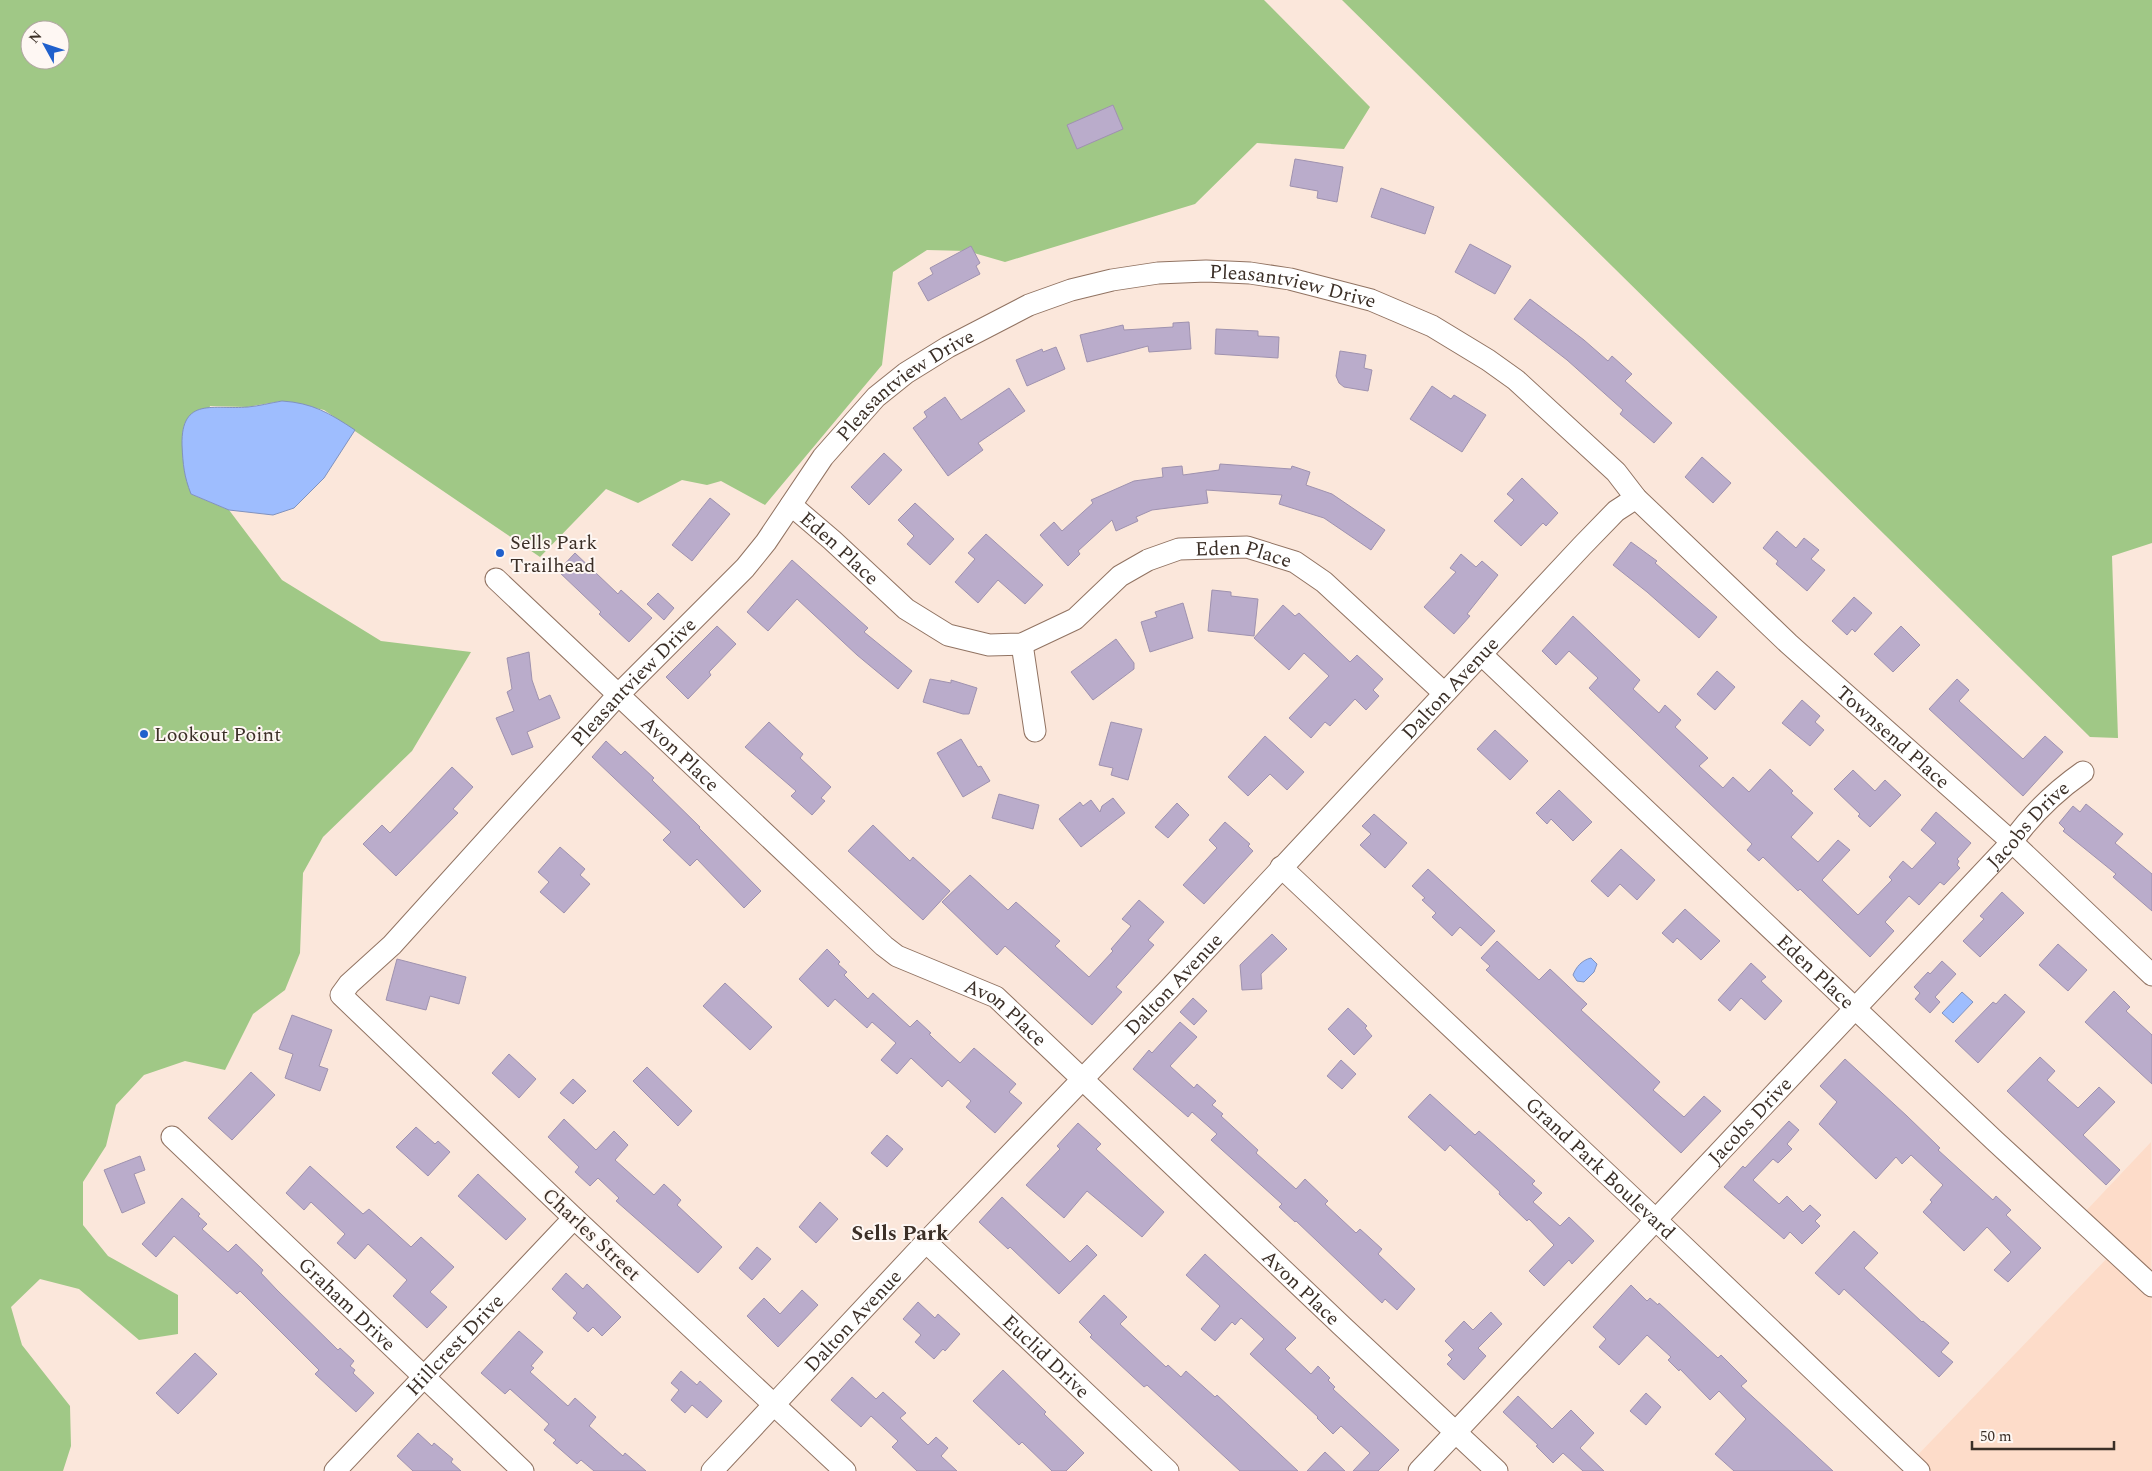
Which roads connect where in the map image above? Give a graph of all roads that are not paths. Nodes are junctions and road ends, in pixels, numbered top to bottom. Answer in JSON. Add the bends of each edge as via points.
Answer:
{"nodes":[{"id":1,"x":1636,"y":498,"type":"junction"},
{"id":2,"x":791,"y":505,"type":"junction"},
{"id":3,"x":496,"y":580,"type":"dead end"},
{"id":4,"x":1022,"y":644,"type":"junction"},
{"id":5,"x":1482,"y":655,"type":"junction"},
{"id":6,"x":1444,"y":693,"type":"junction"},
{"id":7,"x":618,"y":695,"type":"junction"},
{"id":8,"x":1035,"y":731,"type":"dead end"},
{"id":9,"x":2083,"y":772,"type":"dead end"},
{"id":10,"x":2012,"y":842,"type":"junction"},
{"id":11,"x":1281,"y":867,"type":"junction"},
{"id":12,"x":2152,"y":975,"type":"edge"},
{"id":13,"x":341,"y":995,"type":"joint"},
{"id":14,"x":1855,"y":1008,"type":"junction"},
{"id":15,"x":1083,"y":1080,"type":"junction"},
{"id":16,"x":172,"y":1138,"type":"dead end"},
{"id":17,"x":574,"y":1218,"type":"junction"},
{"id":18,"x":1656,"y":1220,"type":"junction"},
{"id":19,"x":926,"y":1242,"type":"junction"},
{"id":20,"x":2152,"y":1286,"type":"edge"},
{"id":21,"x":424,"y":1377,"type":"junction"},
{"id":22,"x":775,"y":1404,"type":"junction"},
{"id":23,"x":1456,"y":1431,"type":"junction"},
{"id":24,"x":335,"y":1471,"type":"edge"},
{"id":25,"x":523,"y":1471,"type":"edge"},
{"id":26,"x":712,"y":1471,"type":"edge"},
{"id":27,"x":845,"y":1471,"type":"edge"},
{"id":28,"x":1168,"y":1471,"type":"edge"},
{"id":29,"x":1418,"y":1471,"type":"edge"},
{"id":30,"x":1497,"y":1471,"type":"edge"},
{"id":31,"x":1919,"y":1471,"type":"edge"}],
"edges":[{"from":1,"to":2,"type":"street","name":"Pleasantview Drive","via":[[1616,472],[1516,380],[1432,326],[1371,300],[1290,279],[1206,271],[1158,273],[1071,290],[1029,305],[948,347],[906,373],[876,397],[838,439]]},
{"from":1,"to":5,"type":"street","name":"Dalton Avenue","via":[[1616,510]]},
{"from":1,"to":10,"type":"street","name":"Townsend Place","via":[[1789,644]]},
{"from":2,"to":4,"type":"street","name":"Eden Place","via":[[906,609],[948,635],[990,645]]},
{"from":2,"to":7,"type":"street","name":"Pleasantview Drive","via":[[745,568]]},
{"from":3,"to":7,"type":"street","name":"Avon Place"},
{"from":4,"to":6,"type":"street","name":"Eden Place","via":[[1075,619],[1120,576],[1148,560],[1179,549],[1247,547],[1295,562],[1324,582]]},
{"from":4,"to":8,"type":"street"},
{"from":5,"to":6,"type":"street","name":"Dalton Avenue"},
{"from":5,"to":14,"type":"street","name":"Eden Place"},
{"from":6,"to":11,"type":"street","name":"Dalton Avenue"},
{"from":7,"to":13,"type":"street","name":"Pleasantview Drive","via":[[392,945]]},
{"from":7,"to":15,"type":"street","name":"Avon Place","via":[[882,944],[897,956],[996,997]]},
{"from":9,"to":10,"type":"street","name":"Jacobs Drive","via":[[2050,799]]},
{"from":10,"to":12,"type":"street","name":"Townsend Place"},
{"from":10,"to":14,"type":"street","name":"Jacobs Drive"},
{"from":11,"to":15,"type":"street","name":"Dalton Avenue"},
{"from":11,"to":18,"type":"street","name":"Grand Park Boulevard"},
{"from":13,"to":17,"type":"street","name":"Charles Street"},
{"from":14,"to":18,"type":"street","name":"Jacobs Drive"},
{"from":14,"to":20,"type":"street","name":"Eden Place"},
{"from":15,"to":19,"type":"street","name":"Dalton Avenue"},
{"from":15,"to":23,"type":"street","name":"Avon Place"},
{"from":16,"to":21,"type":"street","name":"Graham Drive"},
{"from":17,"to":21,"type":"street","name":"Hillcrest Drive"},
{"from":17,"to":22,"type":"street","name":"Charles Street"},
{"from":18,"to":23,"type":"street","name":"Jacobs Drive"},
{"from":18,"to":31,"type":"street","name":"Grand Park Boulevard"},
{"from":19,"to":22,"type":"street","name":"Dalton Avenue"},
{"from":19,"to":28,"type":"street","name":"Euclid Drive"},
{"from":21,"to":24,"type":"street","name":"Hillcrest Drive"},
{"from":21,"to":25,"type":"street","name":"Graham Drive"},
{"from":22,"to":26,"type":"street","name":"Dalton Avenue"},
{"from":22,"to":27,"type":"street","name":"Charles Street"},
{"from":23,"to":29,"type":"street","name":"Jacobs Drive"},
{"from":23,"to":30,"type":"street","name":"Avon Place"}]}
